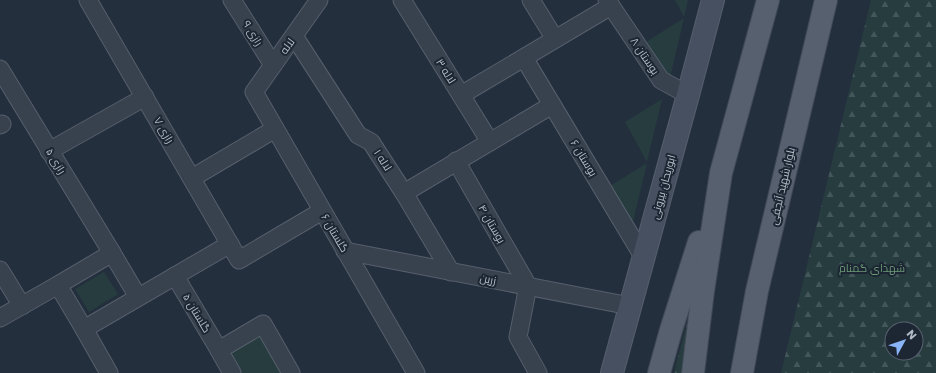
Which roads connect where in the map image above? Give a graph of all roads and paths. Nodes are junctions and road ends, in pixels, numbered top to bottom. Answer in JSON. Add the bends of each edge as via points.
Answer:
{"nodes":[{"id":1,"x":232,"y":0,"type":"edge"},
{"id":2,"x":402,"y":0,"type":"edge"},
{"id":3,"x":531,"y":0,"type":"edge"},
{"id":4,"x":713,"y":0,"type":"edge"},
{"id":5,"x":768,"y":0,"type":"edge"},
{"id":6,"x":826,"y":0,"type":"edge"},
{"id":7,"x":93,"y":2,"type":"edge"},
{"id":8,"x":315,"y":2,"type":"edge"},
{"id":9,"x":609,"y":3,"type":"edge"},
{"id":10,"x":294,"y":36,"type":"junction"},
{"id":11,"x":555,"y":39,"type":"junction"},
{"id":12,"x":524,"y":58,"type":"junction"},
{"id":13,"x":273,"y":65,"type":"junction"},
{"id":14,"x":0,"y":69,"type":"edge"},
{"id":15,"x":254,"y":92,"type":"joint"},
{"id":16,"x":461,"y":95,"type":"junction"},
{"id":17,"x":688,"y":95,"type":"junction"},
{"id":18,"x":145,"y":97,"type":"junction"},
{"id":19,"x":552,"y":105,"type":"junction"},
{"id":20,"x":275,"y":129,"type":"junction"},
{"id":21,"x":490,"y":142,"type":"junction"},
{"id":22,"x":49,"y":151,"type":"junction"},
{"id":23,"x":456,"y":161,"type":"junction"},
{"id":24,"x":721,"y":173,"type":"junction"},
{"id":25,"x":192,"y":178,"type":"junction"},
{"id":26,"x":404,"y":193,"type":"junction"},
{"id":27,"x":322,"y":211,"type":"junction"},
{"id":28,"x":230,"y":244,"type":"junction"},
{"id":29,"x":346,"y":252,"type":"junction"},
{"id":30,"x":112,"y":253,"type":"junction"},
{"id":31,"x":644,"y":258,"type":"junction"},
{"id":32,"x":0,"y":270,"type":"edge"},
{"id":33,"x":450,"y":272,"type":"junction"},
{"id":34,"x":175,"y":276,"type":"junction"},
{"id":35,"x":58,"y":285,"type":"junction"},
{"id":36,"x":528,"y":286,"type":"junction"},
{"id":37,"x":138,"y":297,"type":"junction"},
{"id":38,"x":22,"y":306,"type":"junction"},
{"id":39,"x":630,"y":306,"type":"junction"},
{"id":40,"x":0,"y":318,"type":"edge"},
{"id":41,"x":84,"y":329,"type":"junction"},
{"id":42,"x":671,"y":330,"type":"junction"},
{"id":43,"x":219,"y":350,"type":"junction"},
{"id":44,"x":109,"y":373,"type":"edge"},
{"id":45,"x":232,"y":373,"type":"edge"},
{"id":46,"x":291,"y":373,"type":"edge"},
{"id":47,"x":416,"y":373,"type":"edge"},
{"id":48,"x":538,"y":373,"type":"edge"},
{"id":49,"x":612,"y":373,"type":"edge"},
{"id":50,"x":644,"y":373,"type":"edge"},
{"id":51,"x":659,"y":373,"type":"edge"},
{"id":52,"x":693,"y":373,"type":"edge"},
{"id":53,"x":742,"y":373,"type":"edge"}],
"edges":[{"from":1,"to":13,"type":"street","name":"رازی ۹"},
{"from":2,"to":16,"type":"street","name":"لاله ۳"},
{"from":3,"to":11,"type":"street"},
{"from":4,"to":17,"type":"street","name":"ابوریحان بیرونی"},
{"from":5,"to":24,"type":"main road"},
{"from":6,"to":53,"type":"main road","name":"بلوار شهید آنجفی","via":[[757,290]]},
{"from":7,"to":18,"type":"street","name":"رازی ۷"},
{"from":8,"to":10,"type":"street","name":"لاله"},
{"from":9,"to":11,"type":"street"},
{"from":9,"to":17,"type":"street","name":"بوستان ۸","via":[[661,80]]},
{"from":10,"to":13,"type":"street","name":"لاله"},
{"from":10,"to":26,"type":"street","name":"لاله ۱","via":[[358,135],[371,142]]},
{"from":11,"to":12,"type":"street"},
{"from":12,"to":16,"type":"street"},
{"from":12,"to":19,"type":"street","name":"بوستان ۶"},
{"from":13,"to":15,"type":"street","name":"لاله"},
{"from":14,"to":22,"type":"street","name":"رازی ۵"},
{"from":15,"to":20,"type":"street","name":"گلستان ۶"},
{"from":16,"to":21,"type":"street","name":"لاله ۳"},
{"from":17,"to":31,"type":"street","name":"ابوریحان بیرونی"},
{"from":18,"to":22,"type":"street"},
{"from":18,"to":25,"type":"street","name":"رازی ۷"},
{"from":19,"to":21,"type":"street"},
{"from":19,"to":31,"type":"street","name":"بوستان ۶"},
{"from":20,"to":25,"type":"street"},
{"from":20,"to":27,"type":"street","name":"گلستان ۶"},
{"from":21,"to":23,"type":"street"},
{"from":22,"to":30,"type":"street","name":"رازی ۵"},
{"from":23,"to":26,"type":"street"},
{"from":23,"to":36,"type":"street","name":"بوستان ۴"},
{"from":24,"to":42,"type":"main road"},
{"from":24,"to":52,"type":"main road","via":[[702,291]]},
{"from":25,"to":28,"type":"street","name":"رازی ۷"},
{"from":26,"to":33,"type":"street","name":"لاله ۱"},
{"from":27,"to":28,"type":"street","name":"رازی ۷","via":[[239,260]]},
{"from":27,"to":29,"type":"street","name":"گلستان ۶"},
{"from":28,"to":34,"type":"street"},
{"from":29,"to":33,"type":"street","name":"زرین"},
{"from":29,"to":47,"type":"street","name":"گلستان ۶"},
{"from":30,"to":35,"type":"street"},
{"from":30,"to":37,"type":"street","name":"رازی ۵"},
{"from":31,"to":39,"type":"street","name":"ابوریحان بیرونی"},
{"from":32,"to":38,"type":"street"},
{"from":33,"to":36,"type":"street","name":"زرین"},
{"from":34,"to":37,"type":"street"},
{"from":34,"to":43,"type":"street","name":"گلستان ۵"},
{"from":35,"to":38,"type":"street"},
{"from":35,"to":41,"type":"street"},
{"from":36,"to":39,"type":"street","name":"زرین"},
{"from":36,"to":48,"type":"street","via":[[518,337]]},
{"from":37,"to":41,"type":"street"},
{"from":38,"to":40,"type":"street"},
{"from":39,"to":49,"type":"street","name":"ابوریحان بیرونی"},
{"from":41,"to":44,"type":"street"},
{"from":42,"to":50,"type":"main road"},
{"from":42,"to":51,"type":"main road"},
{"from":43,"to":45,"type":"street","name":"گلستان ۵"},
{"from":43,"to":46,"type":"street","via":[[263,324]]}]}
